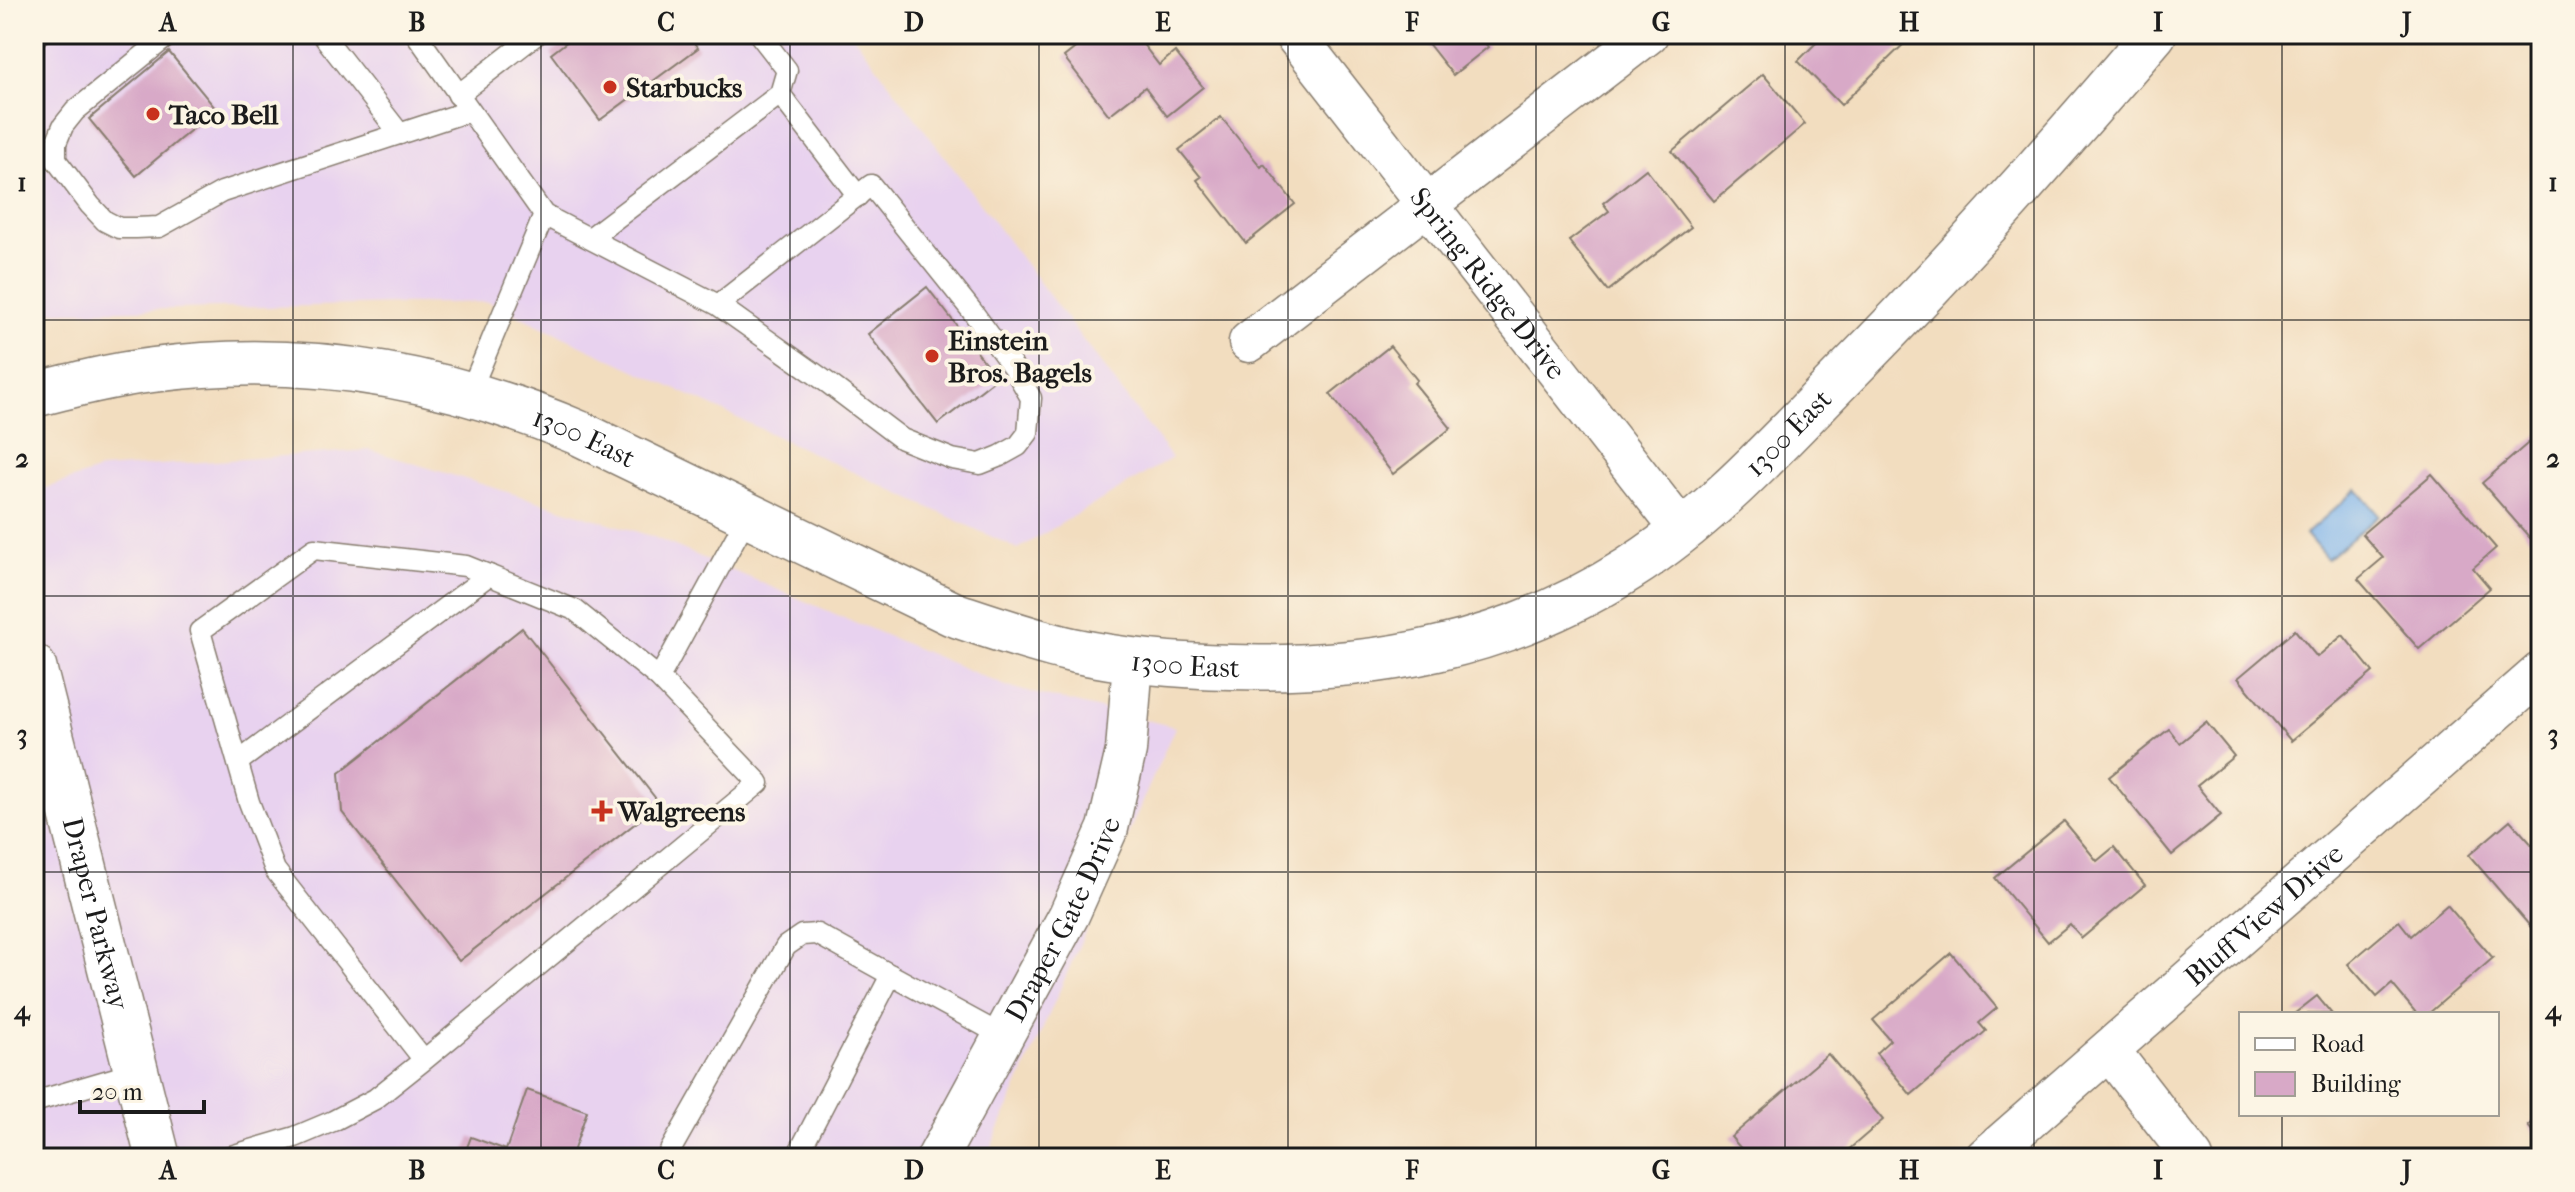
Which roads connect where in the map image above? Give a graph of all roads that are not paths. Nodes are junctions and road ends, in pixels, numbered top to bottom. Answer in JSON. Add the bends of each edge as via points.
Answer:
{"nodes":[{"id":1,"x":39,"y":34,"type":"edge"},
{"id":2,"x":170,"y":34,"type":"edge"},
{"id":3,"x":322,"y":34,"type":"edge"},
{"id":4,"x":416,"y":34,"type":"edge"},
{"id":5,"x":537,"y":34,"type":"edge"},
{"id":6,"x":759,"y":34,"type":"edge"},
{"id":7,"x":1294,"y":34,"type":"edge"},
{"id":8,"x":1648,"y":34,"type":"edge"},
{"id":9,"x":2154,"y":34,"type":"edge"},
{"id":10,"x":34,"y":38,"type":"edge"},
{"id":11,"x":780,"y":94,"type":"junction"},
{"id":12,"x":464,"y":103,"type":"junction"},
{"id":13,"x":400,"y":134,"type":"junction"},
{"id":14,"x":858,"y":196,"type":"junction"},
{"id":15,"x":1428,"y":206,"type":"junction"},
{"id":16,"x":544,"y":215,"type":"junction"},
{"id":17,"x":590,"y":238,"type":"junction"},
{"id":18,"x":718,"y":305,"type":"junction"},
{"id":19,"x":1249,"y":342,"type":"dead end"},
{"id":20,"x":470,"y":392,"type":"junction"},
{"id":21,"x":34,"y":395,"type":"edge"},
{"id":22,"x":748,"y":515,"type":"junction"},
{"id":23,"x":1682,"y":531,"type":"junction"},
{"id":24,"x":489,"y":575,"type":"junction"},
{"id":25,"x":1133,"y":661,"type":"junction"},
{"id":26,"x":34,"y":667,"type":"edge"},
{"id":27,"x":2541,"y":672,"type":"edge"},
{"id":28,"x":659,"y":678,"type":"junction"},
{"id":29,"x":41,"y":722,"type":"edge"},
{"id":30,"x":238,"y":762,"type":"junction"},
{"id":31,"x":891,"y":975,"type":"junction"},
{"id":32,"x":1003,"y":1036,"type":"junction"},
{"id":33,"x":2109,"y":1050,"type":"junction"},
{"id":34,"x":424,"y":1060,"type":"junction"},
{"id":35,"x":136,"y":1072,"type":"junction"},
{"id":36,"x":34,"y":1102,"type":"edge"},
{"id":37,"x":158,"y":1158,"type":"edge"},
{"id":38,"x":224,"y":1158,"type":"edge"},
{"id":39,"x":666,"y":1158,"type":"edge"},
{"id":40,"x":796,"y":1158,"type":"edge"},
{"id":41,"x":937,"y":1158,"type":"edge"},
{"id":42,"x":1985,"y":1158,"type":"edge"},
{"id":43,"x":2193,"y":1158,"type":"edge"}],
"edges":[{"from":1,"to":10,"type":"lane"},
{"from":2,"to":13,"type":"lane","via":[[75,111],[56,143],[56,160],[90,205],[119,228],[159,227],[222,192]]},
{"from":3,"to":13,"type":"lane"},
{"from":4,"to":12,"type":"lane"},
{"from":5,"to":12,"type":"lane"},
{"from":6,"to":11,"type":"lane","via":[[787,70]]},
{"from":7,"to":15,"type":"street","name":"Spring Ridge Drive"},
{"from":8,"to":15,"type":"street"},
{"from":9,"to":23,"type":"main road","name":"1300 East","via":[[1924,295],[1720,500]]},
{"from":11,"to":14,"type":"lane"},
{"from":11,"to":17,"type":"lane"},
{"from":12,"to":13,"type":"lane"},
{"from":12,"to":16,"type":"lane"},
{"from":14,"to":18,"type":"lane"},
{"from":14,"to":18,"type":"lane","via":[[871,185],[1015,370],[1031,398],[1028,433],[1018,446],[980,464],[902,439]]},
{"from":15,"to":19,"type":"street"},
{"from":15,"to":23,"type":"street","name":"Spring Ridge Drive"},
{"from":16,"to":17,"type":"lane"},
{"from":16,"to":20,"type":"lane"},
{"from":17,"to":18,"type":"lane"},
{"from":20,"to":21,"type":"main road","name":"1300 East","via":[[368,371],[262,363],[153,370]]},
{"from":20,"to":22,"type":"main road","name":"1300 East","via":[[579,433]]},
{"from":22,"to":25,"type":"main road","name":"1300 East","via":[[953,614],[1072,650]]},
{"from":22,"to":28,"type":"lane"},
{"from":23,"to":25,"type":"main road","name":"1300 East","via":[[1584,595],[1523,622],[1435,650],[1312,668]]},
{"from":24,"to":28,"type":"lane","via":[[575,610]]},
{"from":24,"to":30,"type":"lane"},
{"from":24,"to":30,"type":"lane","via":[[466,566],[314,549],[200,631]]},
{"from":25,"to":32,"type":"street","name":"Draper Gate Drive","via":[[1126,751],[1108,828],[1069,915]]},
{"from":26,"to":29,"type":"main road","name":"Draper Parkway"},
{"from":27,"to":33,"type":"street","name":"Bluff View Drive"},
{"from":28,"to":34,"type":"lane","via":[[759,783]]},
{"from":29,"to":35,"type":"main road","name":"Draper Parkway"},
{"from":30,"to":34,"type":"lane","via":[[275,870]]},
{"from":31,"to":32,"type":"lane"},
{"from":31,"to":39,"type":"lane","via":[[817,934],[802,935],[786,946]]},
{"from":31,"to":40,"type":"lane"},
{"from":32,"to":41,"type":"street","name":"Draper Gate Drive"},
{"from":33,"to":42,"type":"street","name":"Bluff View Drive"},
{"from":33,"to":43,"type":"street"},
{"from":34,"to":38,"type":"lane","via":[[375,1099],[333,1121]]},
{"from":35,"to":36,"type":"lane"},
{"from":35,"to":37,"type":"main road","name":"Draper Parkway"}]}
